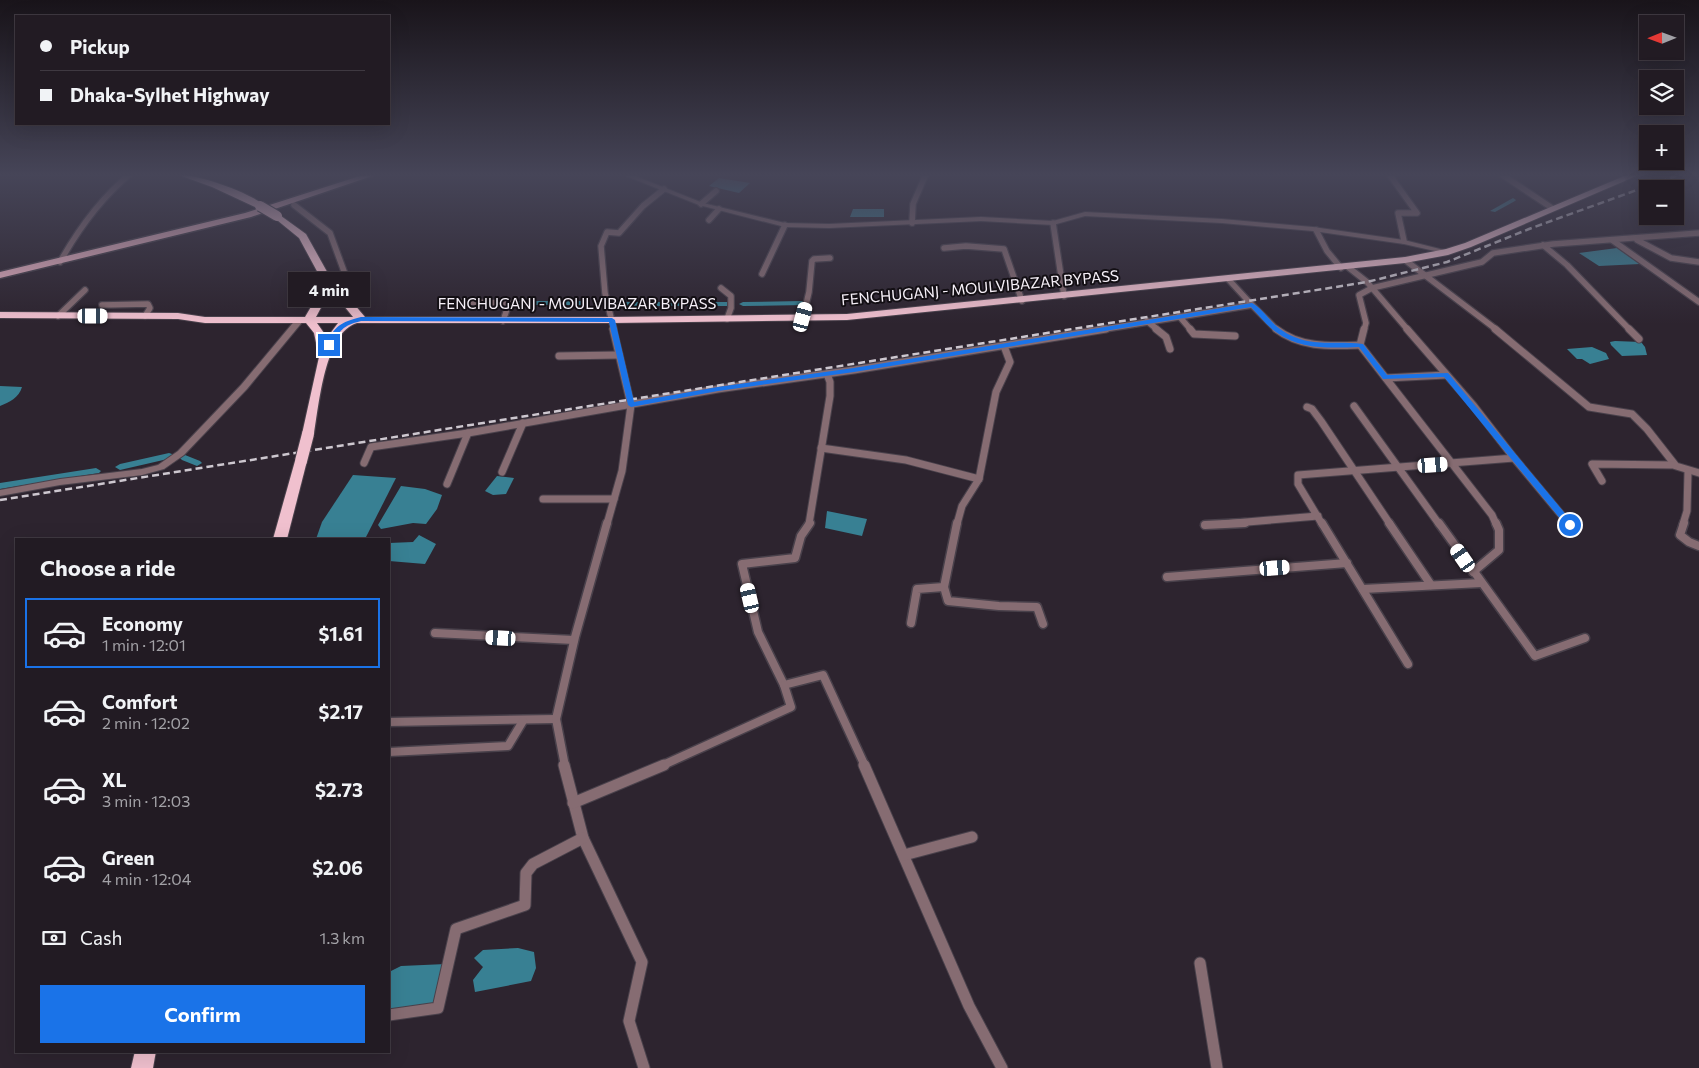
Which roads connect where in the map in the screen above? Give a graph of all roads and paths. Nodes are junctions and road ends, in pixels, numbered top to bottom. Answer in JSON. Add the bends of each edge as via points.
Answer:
{"nodes":[{"id":1,"x":83,"y":224,"type":"edge"},
{"id":2,"x":213,"y":224,"type":"edge"},
{"id":3,"x":227,"y":224,"type":"edge"},
{"id":4,"x":287,"y":224,"type":"edge"},
{"id":5,"x":318,"y":224,"type":"edge"},
{"id":6,"x":627,"y":224,"type":"edge"},
{"id":7,"x":780,"y":224,"type":"edge"},
{"id":8,"x":888,"y":224,"type":"edge"},
{"id":9,"x":1053,"y":224,"type":"edge"},
{"id":10,"x":1244,"y":224,"type":"edge"},
{"id":11,"x":1400,"y":224,"type":"edge"},
{"id":12,"x":1515,"y":224,"type":"edge"},
{"id":13,"x":785,"y":225,"type":"junction"},
{"id":14,"x":1316,"y":230,"type":"junction"},
{"id":15,"x":1699,"y":233,"type":"edge"},
{"id":16,"x":1635,"y":239,"type":"junction"},
{"id":17,"x":1612,"y":240,"type":"junction"},
{"id":18,"x":1404,"y":241,"type":"junction"},
{"id":19,"x":1544,"y":245,"type":"junction"},
{"id":20,"x":944,"y":248,"type":"dead end"},
{"id":21,"x":1448,"y":252,"type":"junction"},
{"id":22,"x":830,"y":258,"type":"dead end"},
{"id":23,"x":1405,"y":260,"type":"junction"},
{"id":24,"x":60,"y":262,"type":"junction"},
{"id":25,"x":1699,"y":262,"type":"edge"},
{"id":26,"x":1344,"y":267,"type":"junction"},
{"id":27,"x":762,"y":274,"type":"dead end"},
{"id":28,"x":0,"y":276,"type":"edge"},
{"id":29,"x":1424,"y":276,"type":"junction"},
{"id":30,"x":1229,"y":280,"type":"junction"},
{"id":31,"x":721,"y":288,"type":"dead end"},
{"id":32,"x":1372,"y":288,"type":"junction"},
{"id":33,"x":85,"y":290,"type":"dead end"},
{"id":34,"x":330,"y":290,"type":"junction"},
{"id":35,"x":1064,"y":296,"type":"junction"},
{"id":36,"x":1022,"y":301,"type":"junction"},
{"id":37,"x":461,"y":302,"type":"dead end"},
{"id":38,"x":1699,"y":302,"type":"edge"},
{"id":39,"x":102,"y":305,"type":"dead end"},
{"id":40,"x":1252,"y":305,"type":"junction"},
{"id":41,"x":0,"y":315,"type":"edge"},
{"id":42,"x":58,"y":316,"type":"junction"},
{"id":43,"x":145,"y":316,"type":"junction"},
{"id":44,"x":1179,"y":316,"type":"junction"},
{"id":45,"x":803,"y":317,"type":"junction"},
{"id":46,"x":361,"y":319,"type":"junction"},
{"id":47,"x":727,"y":319,"type":"junction"},
{"id":48,"x":205,"y":320,"type":"junction"},
{"id":49,"x":304,"y":320,"type":"junction"},
{"id":50,"x":612,"y":320,"type":"junction"},
{"id":51,"x":0,"y":321,"type":"edge"},
{"id":52,"x":503,"y":321,"type":"junction"},
{"id":53,"x":1148,"y":321,"type":"junction"},
{"id":54,"x":1235,"y":336,"type":"dead end"},
{"id":55,"x":1639,"y":339,"type":"dead end"},
{"id":56,"x":1360,"y":345,"type":"junction"},
{"id":57,"x":1004,"y":346,"type":"junction"},
{"id":58,"x":1170,"y":349,"type":"dead end"},
{"id":59,"x":618,"y":355,"type":"junction"},
{"id":60,"x":559,"y":356,"type":"dead end"},
{"id":61,"x":324,"y":357,"type":"junction"},
{"id":62,"x":827,"y":374,"type":"junction"},
{"id":63,"x":1446,"y":375,"type":"junction"},
{"id":64,"x":1386,"y":378,"type":"junction"},
{"id":65,"x":631,"y":405,"type":"junction"},
{"id":66,"x":1354,"y":406,"type":"dead end"},
{"id":67,"x":1307,"y":407,"type":"dead end"},
{"id":68,"x":523,"y":423,"type":"junction"},
{"id":69,"x":468,"y":433,"type":"junction"},
{"id":70,"x":820,"y":448,"type":"junction"},
{"id":71,"x":1514,"y":458,"type":"junction"},
{"id":72,"x":364,"y":463,"type":"dead end"},
{"id":73,"x":1450,"y":463,"type":"junction"},
{"id":74,"x":1674,"y":465,"type":"junction"},
{"id":75,"x":1399,"y":467,"type":"junction"},
{"id":76,"x":1353,"y":470,"type":"junction"},
{"id":77,"x":502,"y":472,"type":"dead end"},
{"id":78,"x":1688,"y":472,"type":"junction"},
{"id":79,"x":1699,"y":473,"type":"edge"},
{"id":80,"x":979,"y":479,"type":"junction"},
{"id":81,"x":1602,"y":481,"type":"dead end"},
{"id":82,"x":447,"y":484,"type":"dead end"},
{"id":83,"x":0,"y":493,"type":"edge"},
{"id":84,"x":543,"y":499,"type":"dead end"},
{"id":85,"x":614,"y":499,"type":"junction"},
{"id":86,"x":1318,"y":516,"type":"junction"},
{"id":87,"x":1205,"y":525,"type":"dead end"},
{"id":88,"x":1570,"y":525,"type":"dead end"},
{"id":89,"x":280,"y":538,"type":"edge"},
{"id":90,"x":1699,"y":546,"type":"edge"},
{"id":91,"x":1347,"y":563,"type":"junction"},
{"id":92,"x":1473,"y":572,"type":"junction"},
{"id":93,"x":1167,"y":577,"type":"dead end"},
{"id":94,"x":1481,"y":583,"type":"junction"},
{"id":95,"x":1431,"y":585,"type":"junction"},
{"id":96,"x":944,"y":587,"type":"junction"},
{"id":97,"x":1363,"y":589,"type":"junction"},
{"id":98,"x":912,"y":623,"type":"dead end"},
{"id":99,"x":1042,"y":624,"type":"dead end"},
{"id":100,"x":435,"y":633,"type":"dead end"},
{"id":101,"x":1585,"y":638,"type":"dead end"},
{"id":102,"x":574,"y":640,"type":"junction"},
{"id":103,"x":1408,"y":664,"type":"dead end"},
{"id":104,"x":784,"y":685,"type":"junction"},
{"id":105,"x":556,"y":719,"type":"junction"},
{"id":106,"x":523,"y":721,"type":"junction"},
{"id":107,"x":390,"y":722,"type":"edge"},
{"id":108,"x":390,"y":752,"type":"edge"},
{"id":109,"x":573,"y":803,"type":"junction"},
{"id":110,"x":972,"y":837,"type":"dead end"},
{"id":111,"x":583,"y":838,"type":"junction"},
{"id":112,"x":904,"y":855,"type":"junction"},
{"id":113,"x":1200,"y":963,"type":"dead end"},
{"id":114,"x":390,"y":1015,"type":"edge"},
{"id":115,"x":146,"y":1053,"type":"edge"},
{"id":116,"x":142,"y":1068,"type":"edge"},
{"id":117,"x":644,"y":1068,"type":"edge"},
{"id":118,"x":1002,"y":1068,"type":"edge"},
{"id":119,"x":1217,"y":1068,"type":"edge"}],
"edges":[{"from":1,"to":24,"type":"street"},
{"from":2,"to":24,"type":"main road"},
{"from":3,"to":24,"type":"main road"},
{"from":4,"to":34,"type":"highway","bridge":true,"via":[[303,236]]},
{"from":5,"to":34,"type":"street","via":[[330,233],[345,274]]},
{"from":6,"to":50,"type":"street","via":[[619,233],[607,232],[601,246],[604,293]]},
{"from":7,"to":13,"type":"street"},
{"from":8,"to":13,"type":"street"},
{"from":9,"to":35,"type":"street"},
{"from":10,"to":14,"type":"street"},
{"from":11,"to":18,"type":"street"},
{"from":12,"to":21,"type":"highway","name":"FENCHUGANJ - MOULVIBAZAR BYPASS"},
{"from":13,"to":27,"type":"street"},
{"from":14,"to":18,"type":"street"},
{"from":14,"to":26,"type":"street","via":[[1327,251]]},
{"from":15,"to":16,"type":"street"},
{"from":16,"to":17,"type":"street"},
{"from":16,"to":25,"type":"street","via":[[1671,258]]},
{"from":17,"to":19,"type":"street"},
{"from":17,"to":38,"type":"street"},
{"from":18,"to":21,"type":"street"},
{"from":19,"to":29,"type":"street","via":[[1493,253],[1482,262]]},
{"from":19,"to":55,"type":"street"},
{"from":20,"to":36,"type":"street","via":[[1004,249]]},
{"from":21,"to":23,"type":"highway","name":"FENCHUGANJ - MOULVIBAZAR BYPASS"},
{"from":22,"to":45,"type":"street","via":[[812,261]]},
{"from":23,"to":26,"type":"highway","name":"FENCHUGANJ - MOULVIBAZAR BYPASS"},
{"from":23,"to":29,"type":"street"},
{"from":24,"to":28,"type":"main road"},
{"from":26,"to":30,"type":"highway","name":"FENCHUGANJ - MOULVIBAZAR BYPASS"},
{"from":26,"to":32,"type":"street"},
{"from":29,"to":32,"type":"street"},
{"from":29,"to":74,"type":"street","via":[[1520,348],[1589,407],[1597,411],[1627,412],[1637,417]]},
{"from":30,"to":35,"type":"highway","name":"FENCHUGANJ - MOULVIBAZAR BYPASS"},
{"from":30,"to":40,"type":"street"},
{"from":31,"to":47,"type":"street","via":[[731,296]]},
{"from":32,"to":56,"type":"street","via":[[1359,295],[1366,323]]},
{"from":32,"to":63,"type":"street"},
{"from":33,"to":42,"type":"street"},
{"from":34,"to":46,"type":"highway","via":[[344,299]]},
{"from":34,"to":49,"type":"highway"},
{"from":35,"to":36,"type":"highway","name":"FENCHUGANJ - MOULVIBAZAR BYPASS"},
{"from":36,"to":45,"type":"highway","name":"FENCHUGANJ - MOULVIBAZAR BYPASS","via":[[890,314]]},
{"from":37,"to":52,"type":"street","via":[[509,303]]},
{"from":39,"to":43,"type":"street","via":[[148,304],[150,308]]},
{"from":40,"to":44,"type":"street"},
{"from":40,"to":56,"type":"street","via":[[1277,330],[1304,343]]},
{"from":41,"to":42,"type":"highway"},
{"from":42,"to":43,"type":"highway"},
{"from":43,"to":48,"type":"highway"},
{"from":44,"to":53,"type":"street"},
{"from":44,"to":54,"type":"street","via":[[1194,334]]},
{"from":45,"to":47,"type":"highway","name":"FENCHUGANJ - MOULVIBAZAR BYPASS"},
{"from":46,"to":49,"type":"highway","name":"FENCHUGANJ - MOULVIBAZAR BYPASS"},
{"from":46,"to":52,"type":"highway","name":"FENCHUGANJ - MOULVIBAZAR BYPASS"},
{"from":46,"to":61,"type":"highway","via":[[345,323],[335,332]]},
{"from":47,"to":50,"type":"highway","name":"FENCHUGANJ - MOULVIBAZAR BYPASS"},
{"from":48,"to":49,"type":"highway","name":"FENCHUGANJ - MOULVIBAZAR BYPASS"},
{"from":48,"to":51,"type":"highway","via":[[172,323]]},
{"from":49,"to":61,"type":"highway","via":[[319,333]]},
{"from":49,"to":83,"type":"street","via":[[181,453],[161,467]]},
{"from":50,"to":52,"type":"highway","name":"FENCHUGANJ - MOULVIBAZAR BYPASS"},
{"from":50,"to":59,"type":"street"},
{"from":53,"to":57,"type":"street"},
{"from":53,"to":58,"type":"street","via":[[1166,337]]},
{"from":56,"to":64,"type":"street"},
{"from":57,"to":62,"type":"street"},
{"from":57,"to":80,"type":"street","via":[[1010,362],[996,392]]},
{"from":59,"to":60,"type":"street"},
{"from":59,"to":65,"type":"street"},
{"from":61,"to":89,"type":"highway","bridge":true,"via":[[308,434]]},
{"from":62,"to":65,"type":"street"},
{"from":62,"to":70,"type":"street","via":[[830,396]]},
{"from":63,"to":64,"type":"street"},
{"from":63,"to":71,"type":"street"},
{"from":64,"to":73,"type":"street"},
{"from":65,"to":68,"type":"street"},
{"from":65,"to":85,"type":"street","via":[[622,471]]},
{"from":66,"to":75,"type":"street"},
{"from":67,"to":76,"type":"street","via":[[1321,421]]},
{"from":68,"to":69,"type":"street"},
{"from":68,"to":77,"type":"street"},
{"from":69,"to":72,"type":"street","via":[[371,446]]},
{"from":69,"to":82,"type":"street"},
{"from":70,"to":80,"type":"street","via":[[906,460]]},
{"from":70,"to":104,"type":"street","via":[[810,522],[801,536],[795,558],[742,564],[758,632]]},
{"from":71,"to":73,"type":"street"},
{"from":71,"to":88,"type":"street"},
{"from":73,"to":75,"type":"street"},
{"from":73,"to":92,"type":"street","via":[[1492,515],[1499,530],[1499,550]]},
{"from":74,"to":78,"type":"street"},
{"from":74,"to":81,"type":"street","via":[[1592,464]]},
{"from":75,"to":76,"type":"street"},
{"from":75,"to":92,"type":"street"},
{"from":76,"to":86,"type":"street","via":[[1298,475],[1298,484]]},
{"from":76,"to":95,"type":"street"},
{"from":78,"to":79,"type":"street"},
{"from":78,"to":90,"type":"street","via":[[1686,511],[1680,535]]},
{"from":80,"to":96,"type":"street","via":[[962,506]]},
{"from":84,"to":85,"type":"street"},
{"from":85,"to":102,"type":"street"},
{"from":86,"to":87,"type":"street"},
{"from":86,"to":91,"type":"street"},
{"from":91,"to":93,"type":"street"},
{"from":91,"to":97,"type":"street"},
{"from":92,"to":94,"type":"street"},
{"from":94,"to":95,"type":"street"},
{"from":94,"to":101,"type":"street","via":[[1535,656]]},
{"from":95,"to":97,"type":"street"},
{"from":96,"to":98,"type":"street","via":[[917,589]]},
{"from":96,"to":99,"type":"street","via":[[948,601],[1037,607]]},
{"from":97,"to":103,"type":"street"},
{"from":100,"to":102,"type":"street"},
{"from":102,"to":105,"type":"street"},
{"from":104,"to":109,"type":"street","via":[[791,707]]},
{"from":104,"to":112,"type":"street","via":[[823,675]]},
{"from":105,"to":106,"type":"street"},
{"from":105,"to":109,"type":"street"},
{"from":106,"to":107,"type":"street"},
{"from":106,"to":108,"type":"street","via":[[508,746]]},
{"from":109,"to":111,"type":"street"},
{"from":110,"to":112,"type":"street"},
{"from":111,"to":114,"type":"street","via":[[533,864],[526,873],[525,905],[456,929],[438,1008]]},
{"from":111,"to":117,"type":"street","via":[[642,962],[629,1021]]},
{"from":112,"to":118,"type":"street","via":[[969,1006]]},
{"from":113,"to":119,"type":"street"},
{"from":115,"to":116,"type":"highway"}]}
